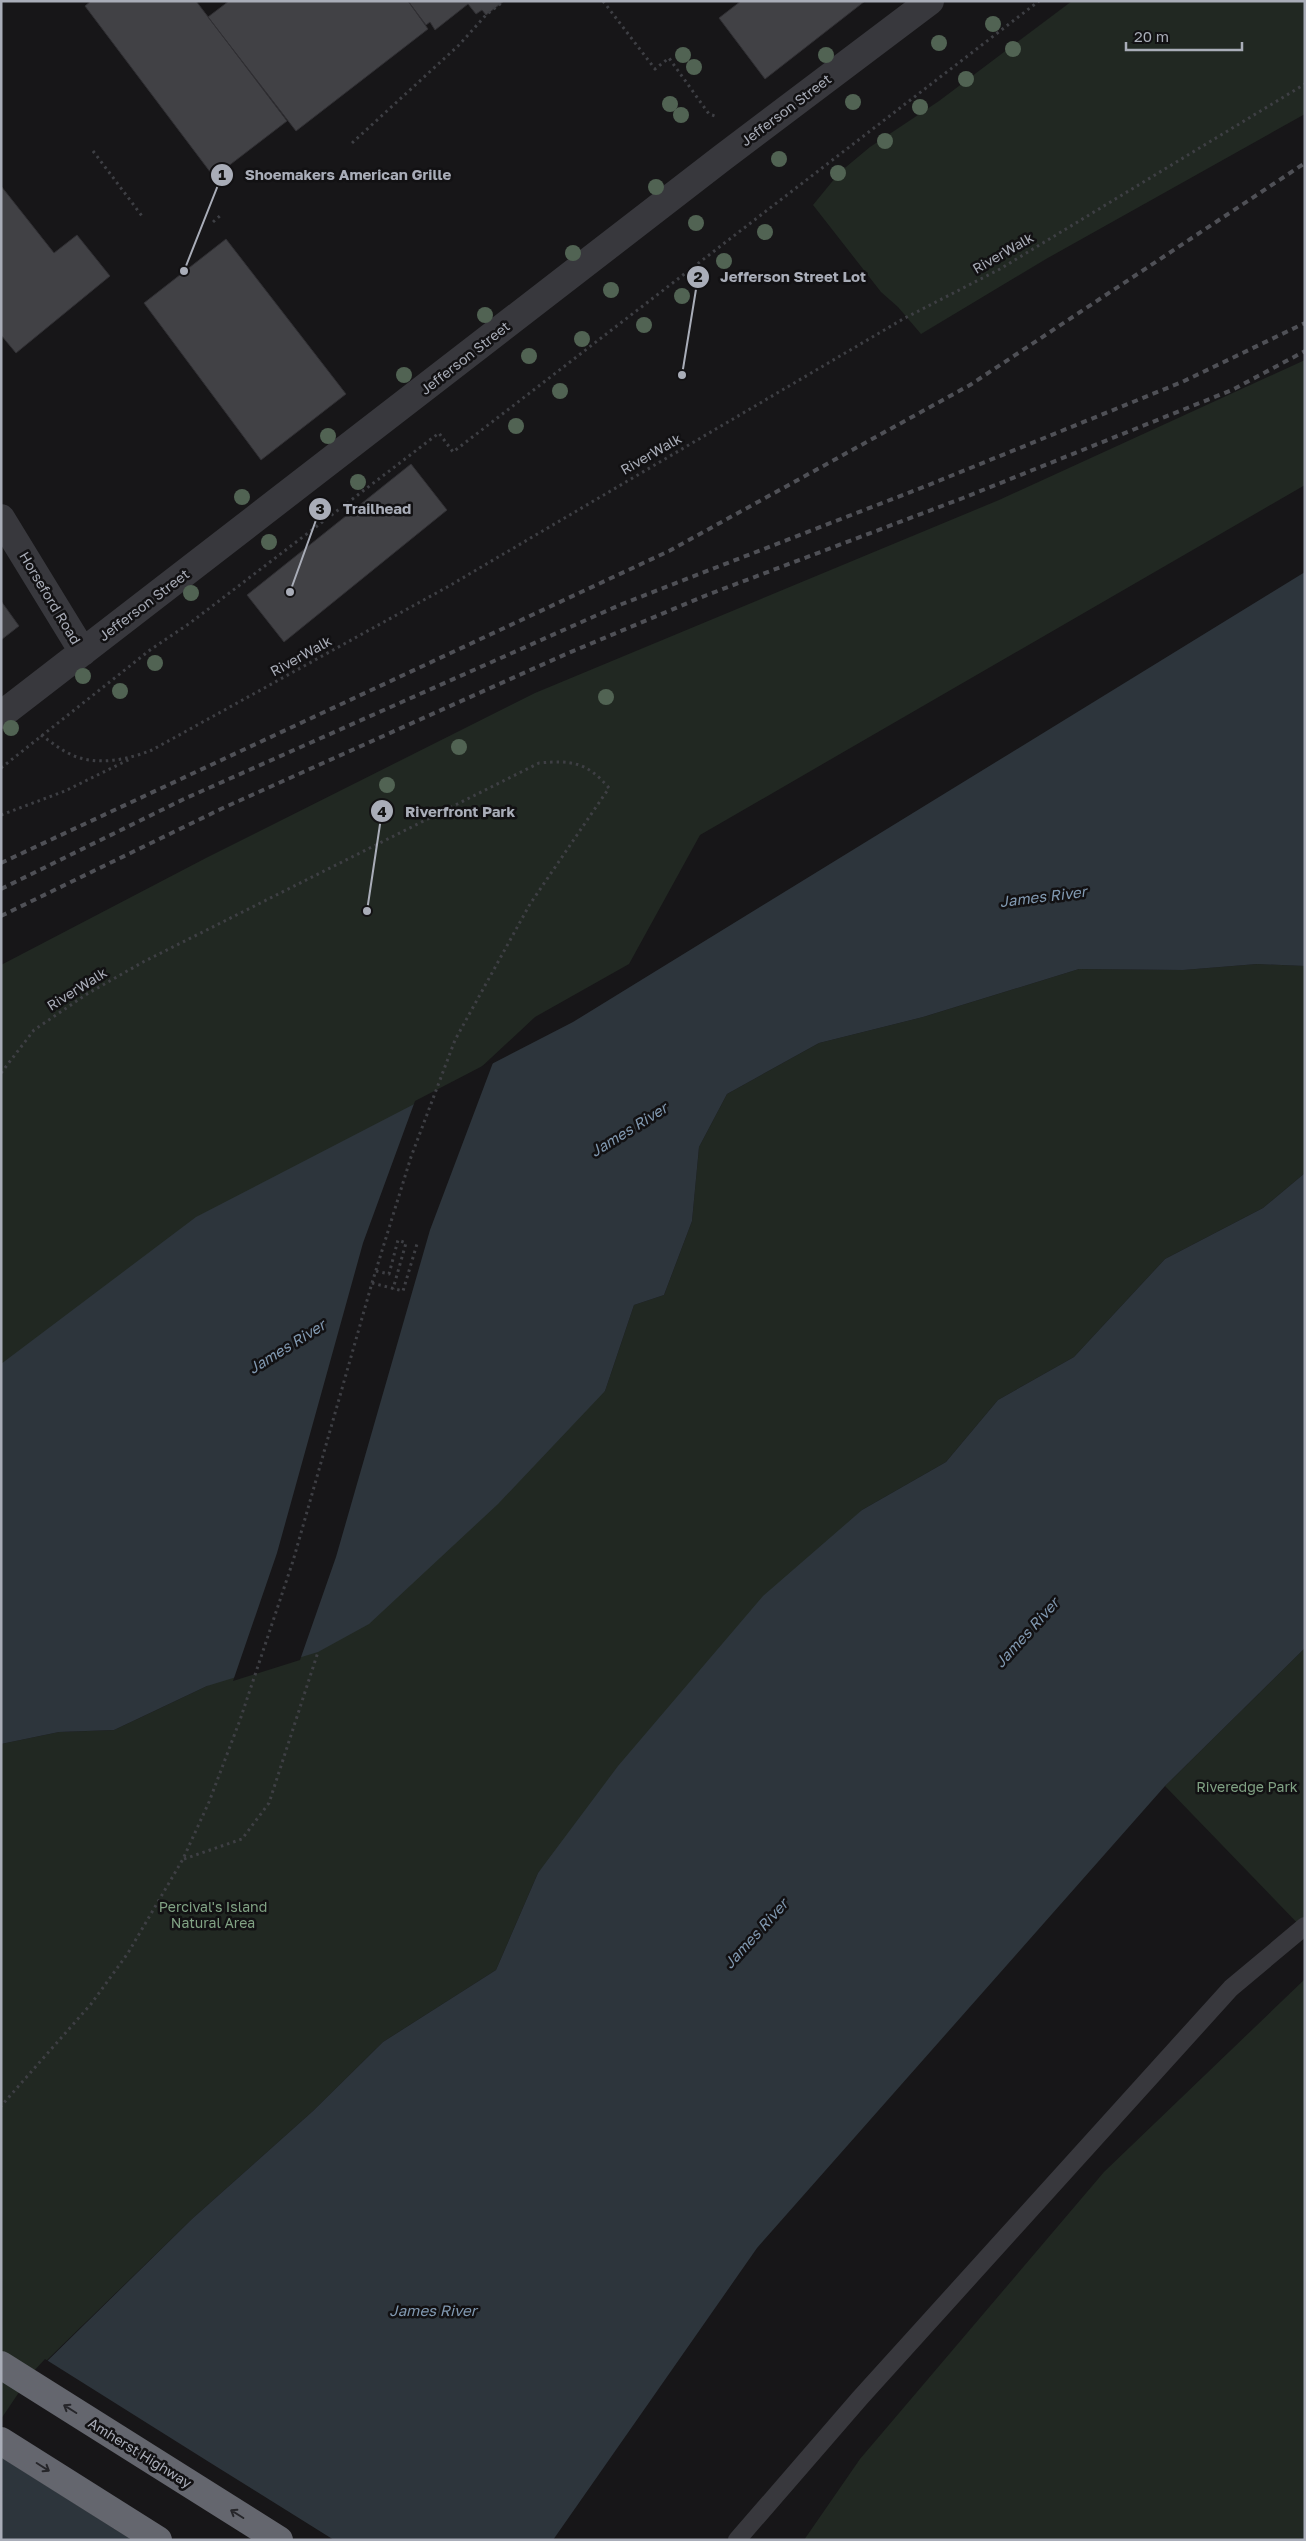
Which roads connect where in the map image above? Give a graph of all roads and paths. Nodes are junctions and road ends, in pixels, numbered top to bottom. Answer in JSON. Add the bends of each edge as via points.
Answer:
{"nodes":[{"id":1,"x":504,"y":1,"type":"edge"},
{"id":2,"x":603,"y":1,"type":"edge"},
{"id":3,"x":930,"y":1,"type":"edge"},
{"id":4,"x":1039,"y":1,"type":"edge"},
{"id":5,"x":1305,"y":84,"type":"edge"},
{"id":6,"x":721,"y":118,"type":"dead end"},
{"id":7,"x":352,"y":143,"type":"dead end"},
{"id":8,"x":93,"y":151,"type":"dead end"},
{"id":9,"x":222,"y":214,"type":"dead end"},
{"id":10,"x":142,"y":216,"type":"dead end"},
{"id":11,"x":212,"y":222,"type":"dead end"},
{"id":12,"x":1,"y":518,"type":"edge"},
{"id":13,"x":82,"y":652,"type":"junction"},
{"id":14,"x":1,"y":714,"type":"edge"},
{"id":15,"x":41,"y":735,"type":"junction"},
{"id":16,"x":135,"y":757,"type":"junction"},
{"id":17,"x":1,"y":768,"type":"edge"},
{"id":18,"x":1,"y":815,"type":"edge"},
{"id":19,"x":1,"y":1073,"type":"edge"},
{"id":20,"x":417,"y":1244,"type":"dead end"},
{"id":21,"x":376,"y":1271,"type":"junction"},
{"id":22,"x":372,"y":1283,"type":"junction"},
{"id":23,"x":393,"y":1289,"type":"junction"},
{"id":24,"x":318,"y":1652,"type":"dead end"},
{"id":25,"x":183,"y":1859,"type":"junction"},
{"id":26,"x":1305,"y":1926,"type":"edge"},
{"id":27,"x":1,"y":2106,"type":"edge"},
{"id":28,"x":1,"y":2365,"type":"edge"},
{"id":29,"x":1,"y":2442,"type":"edge"},
{"id":30,"x":158,"y":2540,"type":"edge"},
{"id":31,"x":279,"y":2540,"type":"edge"},
{"id":32,"x":737,"y":2540,"type":"edge"}],
"edges":[{"from":1,"to":7,"type":"path"},
{"from":2,"to":6,"type":"path","via":[[655,69],[668,58],[709,114]]},
{"from":3,"to":13,"type":"street","name":"Jefferson Street"},
{"from":4,"to":15,"type":"path","via":[[453,452],[440,433]]},
{"from":5,"to":16,"type":"path","name":"RiverWalk","via":[[1000,269],[903,319],[440,591]]},
{"from":8,"to":10,"type":"path"},
{"from":9,"to":11,"type":"path"},
{"from":12,"to":13,"type":"street","name":"Horseford Road"},
{"from":13,"to":14,"type":"street","name":"Jefferson Street"},
{"from":15,"to":16,"type":"path","name":"RiverWalk","via":[[69,754],[86,760]]},
{"from":15,"to":17,"type":"path"},
{"from":16,"to":18,"type":"path","via":[[65,791]]},
{"from":19,"to":21,"type":"path","name":"RiverWalk","via":[[34,1030],[143,962],[539,763],[574,762],[589,768],[608,788],[530,904],[455,1040],[411,1157]]},
{"from":20,"to":23,"type":"path","via":[[403,1291]]},
{"from":21,"to":22,"type":"path"},
{"from":21,"to":23,"type":"path","via":[[388,1274],[398,1240],[406,1243]]},
{"from":22,"to":23,"type":"path"},
{"from":22,"to":25,"type":"path","via":[[293,1560],[210,1802]]},
{"from":24,"to":25,"type":"path","via":[[269,1802],[242,1839]]},
{"from":25,"to":27,"type":"path","via":[[128,1953],[91,2004]]},
{"from":26,"to":32,"type":"lane","via":[[1231,1988],[860,2398]]},
{"from":31,"to":28,"type":"highway","name":"Amherst Highway","one_way":true},
{"from":29,"to":30,"type":"highway","one_way":true}]}
